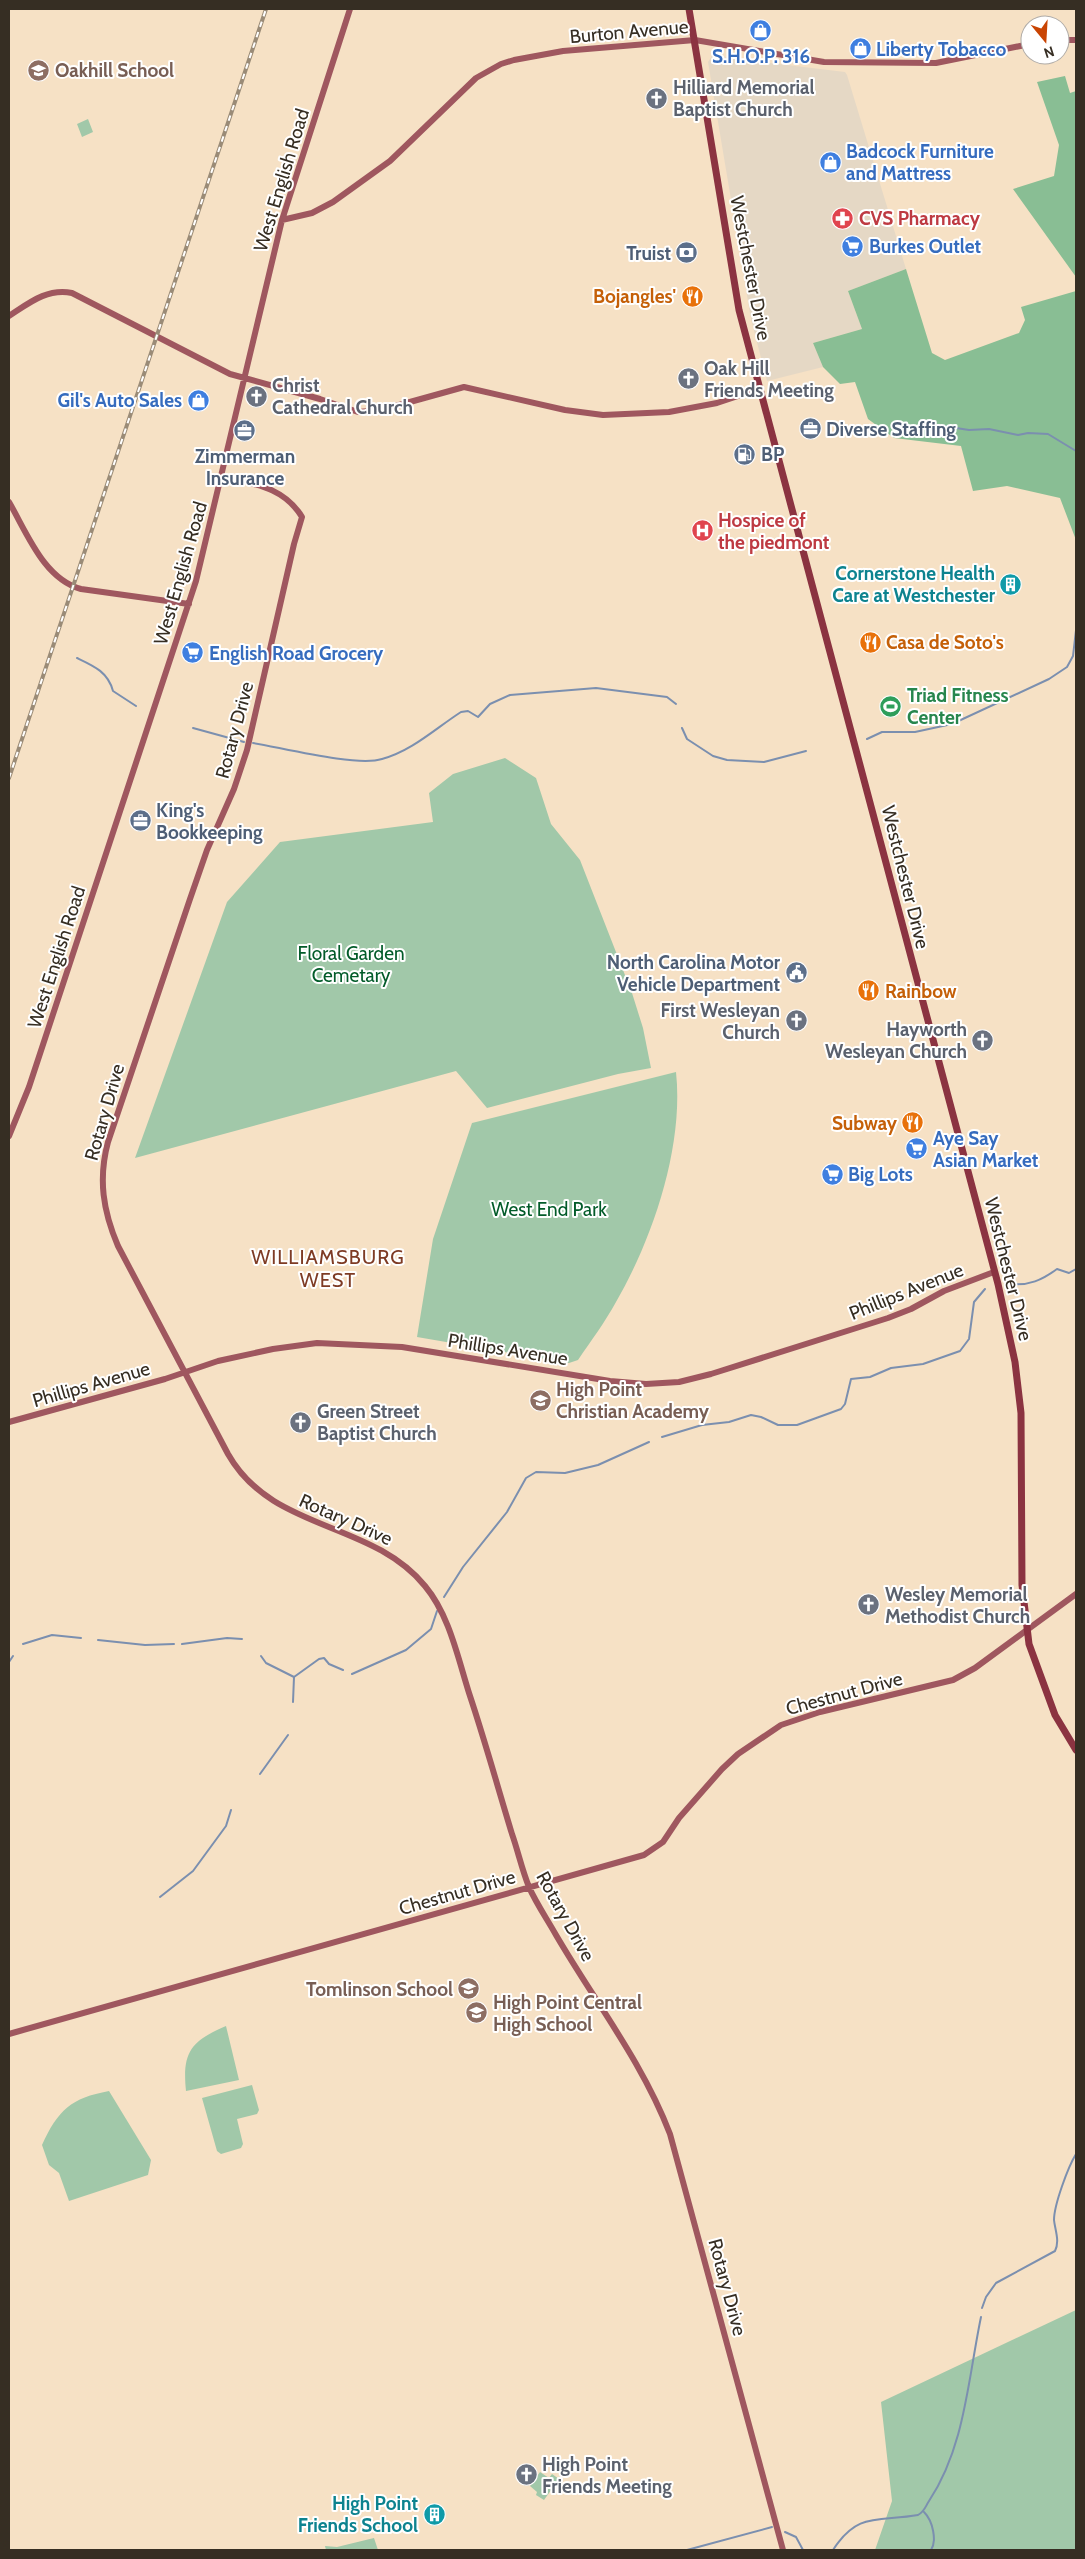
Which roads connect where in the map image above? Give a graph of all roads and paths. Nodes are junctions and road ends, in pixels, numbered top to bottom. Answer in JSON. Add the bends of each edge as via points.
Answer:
{"nodes":[{"id":1,"x":350,"y":9,"type":"edge"},
{"id":2,"x":689,"y":9,"type":"edge"},
{"id":3,"x":695,"y":40,"type":"junction"},
{"id":4,"x":1020,"y":46,"type":"edge"},
{"id":5,"x":282,"y":220,"type":"junction"},
{"id":6,"x":9,"y":316,"type":"edge"},
{"id":7,"x":244,"y":379,"type":"junction"},
{"id":8,"x":759,"y":389,"type":"junction"},
{"id":9,"x":222,"y":476,"type":"junction"},
{"id":10,"x":9,"y":502,"type":"edge"},
{"id":11,"x":189,"y":604,"type":"junction"},
{"id":12,"x":9,"y":1136,"type":"edge"},
{"id":13,"x":994,"y":1272,"type":"junction"},
{"id":14,"x":186,"y":1371,"type":"junction"},
{"id":15,"x":9,"y":1422,"type":"edge"},
{"id":16,"x":1076,"y":1594,"type":"edge"},
{"id":17,"x":1027,"y":1629,"type":"junction"},
{"id":18,"x":1076,"y":1750,"type":"edge"},
{"id":19,"x":529,"y":1887,"type":"junction"},
{"id":20,"x":9,"y":2034,"type":"edge"},
{"id":21,"x":783,"y":2550,"type":"edge"}],
"edges":[{"from":1,"to":5,"type":"street","name":"West English Road"},
{"from":2,"to":3,"type":"main road","name":"Westchester Drive"},
{"from":3,"to":4,"type":"street","name":"Burton Avenue","via":[[849,63],[936,63]]},
{"from":3,"to":5,"type":"street","name":"Burton Avenue","via":[[563,51],[500,64],[476,78],[390,161],[333,202],[312,213]]},
{"from":3,"to":8,"type":"main road","name":"Westchester Drive","via":[[739,310]]},
{"from":5,"to":7,"type":"street","name":"West English Road"},
{"from":6,"to":7,"type":"street","via":[[47,293],[62,291],[80,296],[190,355]]},
{"from":7,"to":8,"type":"street","via":[[358,412],[381,410],[464,387],[565,410],[603,415],[669,412]]},
{"from":7,"to":9,"type":"street","name":"West English Road"},
{"from":8,"to":13,"type":"main road","name":"Westchester Drive"},
{"from":9,"to":11,"type":"street","name":"West English Road"},
{"from":9,"to":14,"type":"street","name":"Rotary Drive","via":[[277,491],[290,500],[302,517],[247,750],[190,899],[126,1086],[103,1167],[103,1192],[110,1227]]},
{"from":10,"to":11,"type":"street","via":[[49,568],[66,584],[81,589]]},
{"from":11,"to":12,"type":"street","name":"West English Road"},
{"from":13,"to":14,"type":"street","name":"Phillips Avenue","via":[[944,1290],[888,1318],[678,1382],[610,1382],[402,1348],[317,1343],[273,1349]]},
{"from":13,"to":17,"type":"main road","name":"Westchester Drive","via":[[1015,1362],[1021,1413],[1022,1585]]},
{"from":14,"to":15,"type":"street","name":"Phillips Avenue"},
{"from":14,"to":19,"type":"street","name":"Rotary Drive","via":[[228,1454],[246,1480],[273,1502],[387,1553],[416,1576],[431,1594],[445,1620]]},
{"from":16,"to":17,"type":"street","name":"Chestnut Drive"},
{"from":17,"to":18,"type":"main road","name":"Westchester Drive","via":[[1029,1644],[1054,1715]]},
{"from":17,"to":19,"type":"street","name":"Chestnut Drive","via":[[975,1668],[952,1680],[781,1725],[722,1769],[654,1849],[644,1855]]},
{"from":19,"to":20,"type":"street","name":"Chestnut Drive"},
{"from":19,"to":21,"type":"street","name":"Rotary Drive","via":[[562,1946],[624,2039],[661,2110],[699,2235]]}]}
